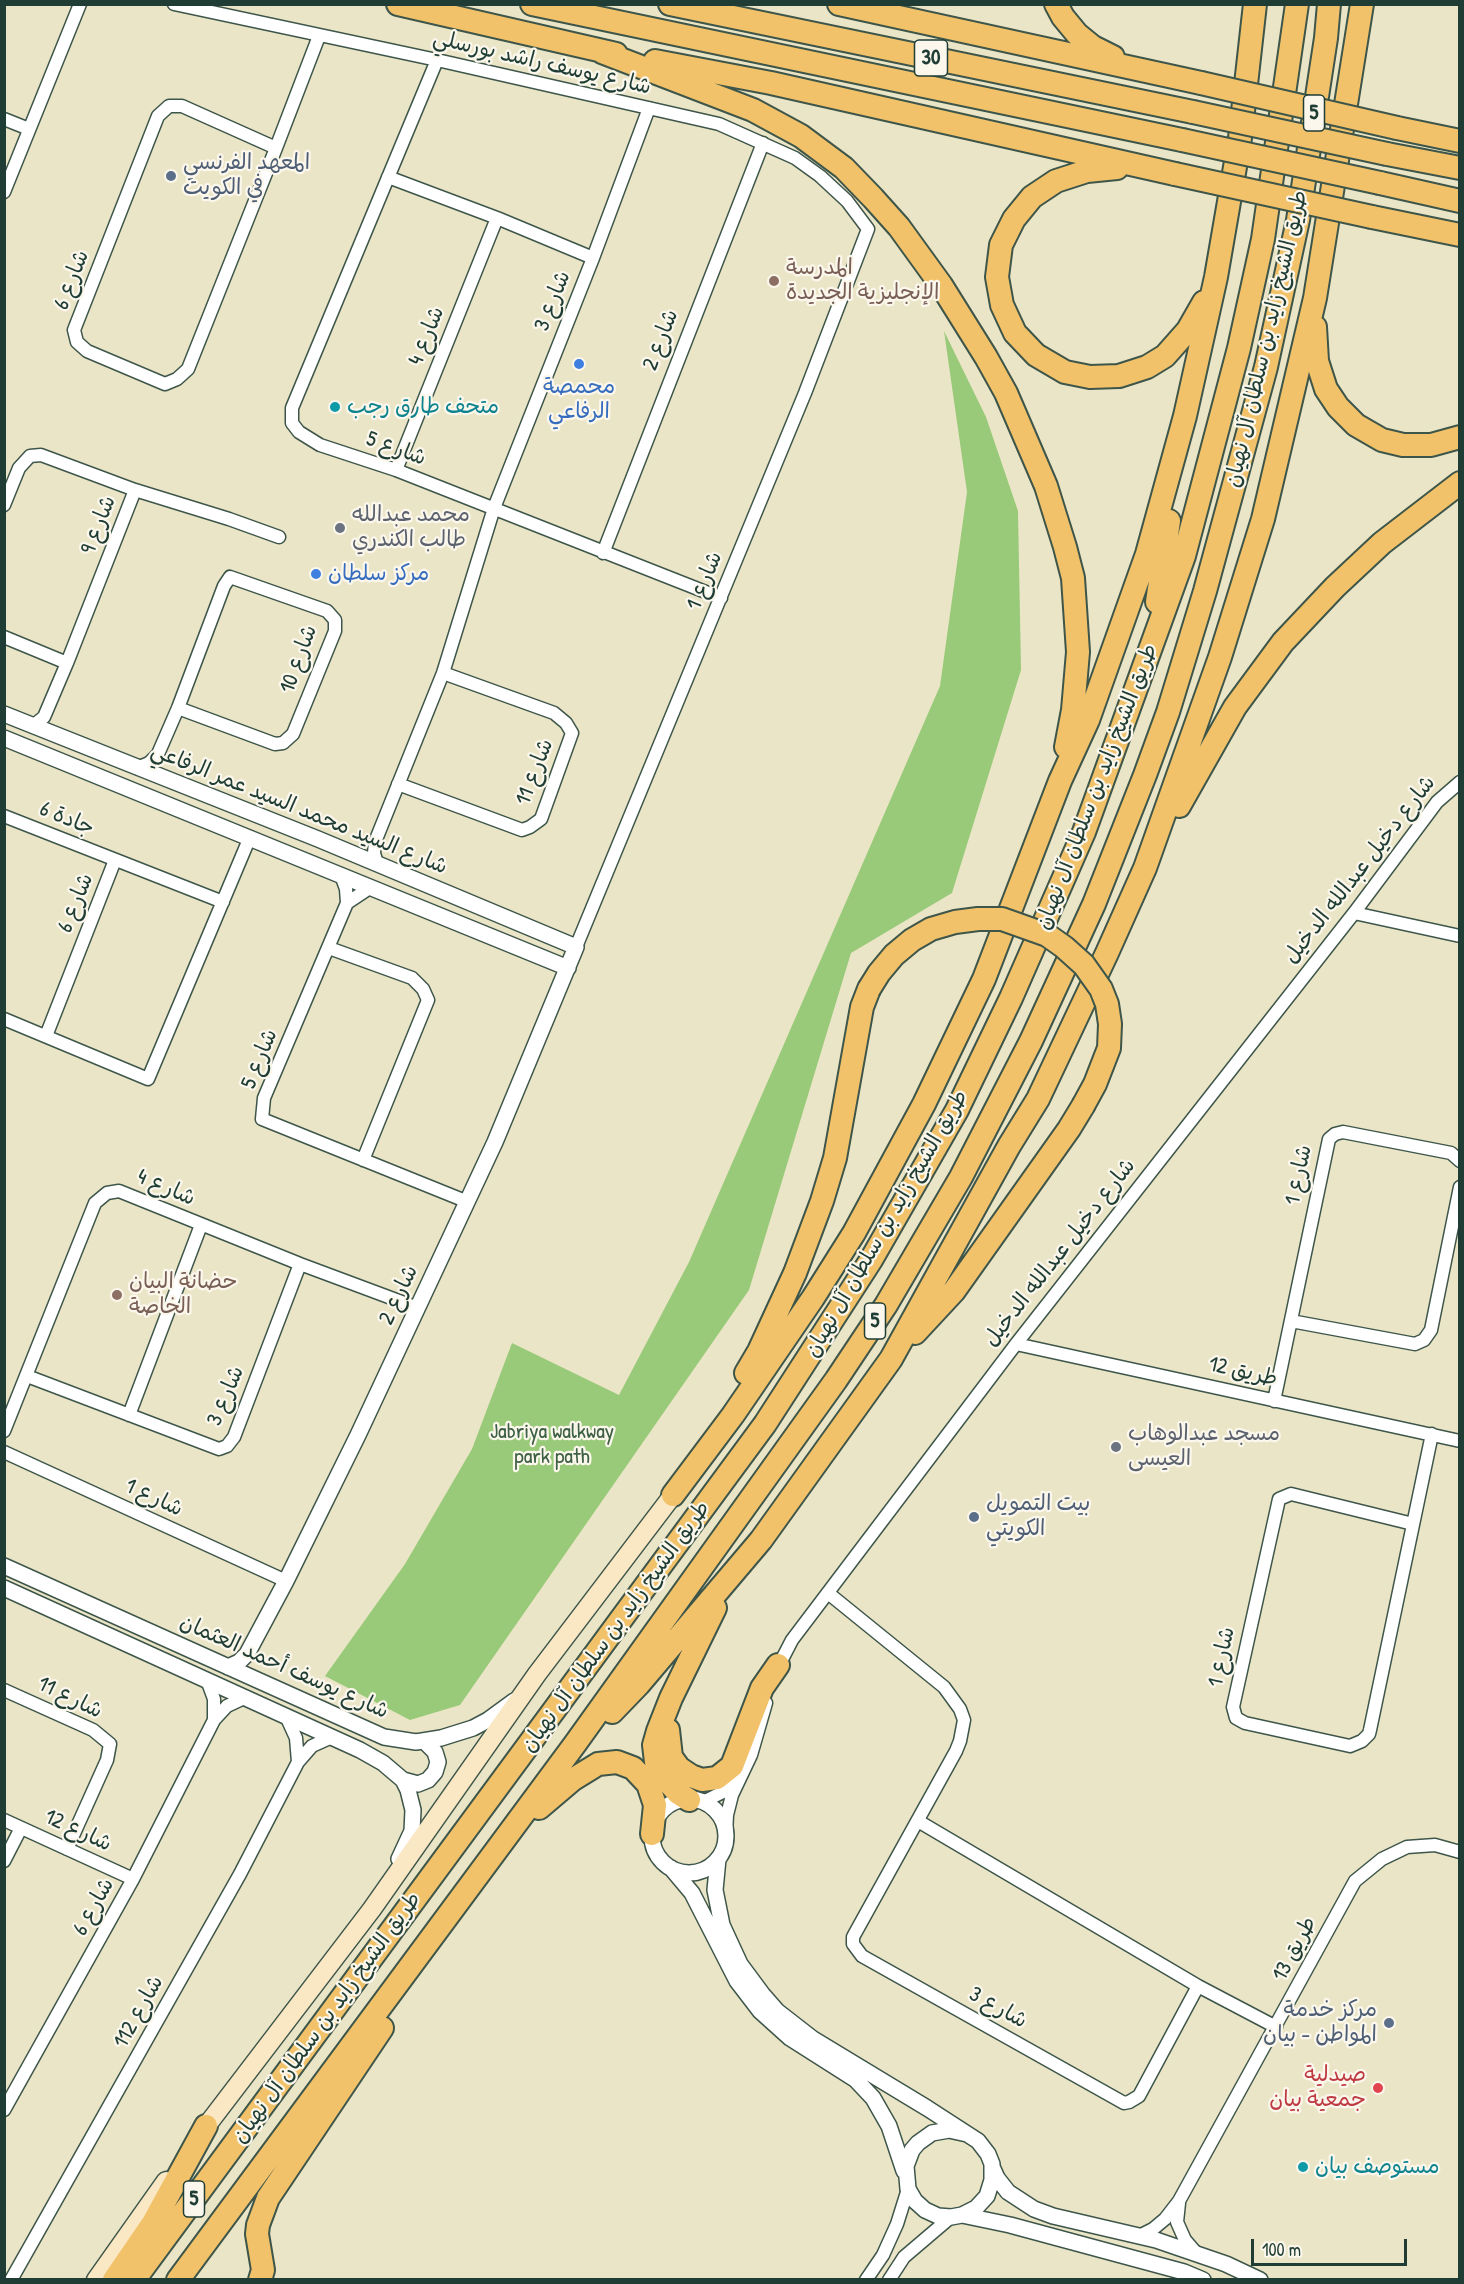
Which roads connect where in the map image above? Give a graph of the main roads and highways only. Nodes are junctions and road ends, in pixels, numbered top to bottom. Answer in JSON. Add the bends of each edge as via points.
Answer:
{"nodes":[{"id":1,"x":398,"y":4,"type":"edge"},
{"id":2,"x":532,"y":4,"type":"edge"},
{"id":3,"x":670,"y":4,"type":"edge"},
{"id":4,"x":839,"y":4,"type":"edge"},
{"id":5,"x":1056,"y":4,"type":"edge"},
{"id":6,"x":1255,"y":4,"type":"edge"},
{"id":7,"x":1297,"y":4,"type":"edge"},
{"id":8,"x":1329,"y":4,"type":"edge"},
{"id":9,"x":1362,"y":4,"type":"edge"},
{"id":10,"x":1369,"y":4,"type":"edge"},
{"id":11,"x":1358,"y":40,"type":"junction"},
{"id":12,"x":602,"y":52,"type":"junction"},
{"id":13,"x":1144,"y":72,"type":"junction"},
{"id":14,"x":771,"y":83,"type":"junction"},
{"id":15,"x":1008,"y":105,"type":"junction"},
{"id":16,"x":1453,"y":137,"type":"edge"},
{"id":17,"x":1140,"y":167,"type":"junction"},
{"id":18,"x":1460,"y":168,"type":"edge"},
{"id":19,"x":1460,"y":201,"type":"edge"},
{"id":20,"x":1406,"y":224,"type":"junction"},
{"id":21,"x":1460,"y":235,"type":"edge"},
{"id":22,"x":1460,"y":245,"type":"edge"},
{"id":23,"x":1216,"y":277,"type":"junction"},
{"id":24,"x":1315,"y":298,"type":"junction"},
{"id":25,"x":1185,"y":416,"type":"junction"},
{"id":26,"x":1460,"y":437,"type":"edge"},
{"id":27,"x":1460,"y":483,"type":"edge"},
{"id":28,"x":1150,"y":654,"type":"junction"},
{"id":29,"x":1060,"y":781,"type":"junction"},
{"id":30,"x":1145,"y":868,"type":"junction"},
{"id":31,"x":1094,"y":904,"type":"junction"},
{"id":32,"x":1009,"y":1146,"type":"junction"},
{"id":33,"x":891,"y":1359,"type":"junction"},
{"id":34,"x":672,"y":1495,"type":"junction"},
{"id":35,"x":729,"y":1579,"type":"junction"},
{"id":36,"x":778,"y":1665,"type":"road end"},
{"id":37,"x":671,"y":1698,"type":"junction"},
{"id":38,"x":575,"y":1744,"type":"junction"},
{"id":39,"x":696,"y":1801,"type":"road end"},
{"id":40,"x":652,"y":1834,"type":"road end"},
{"id":41,"x":493,"y":1854,"type":"junction"},
{"id":42,"x":467,"y":1888,"type":"junction"},
{"id":43,"x":206,"y":2126,"type":"junction"},
{"id":44,"x":264,"y":2276,"type":"edge"},
{"id":45,"x":96,"y":2280,"type":"edge"},
{"id":46,"x":114,"y":2280,"type":"edge"},
{"id":47,"x":134,"y":2280,"type":"edge"},
{"id":48,"x":178,"y":2280,"type":"edge"}],
"edges":[{"from":1,"to":12,"type":"highway"},
{"from":2,"to":15,"type":"highway","number":"30"},
{"from":3,"to":18,"type":"highway","number":"30","bridge":true},
{"from":4,"to":13,"type":"highway"},
{"from":5,"to":13,"type":"highway","via":[[1084,41]]},
{"from":6,"to":23,"type":"highway","via":[[1240,138]]},
{"from":7,"to":28,"type":"highway","name":"طريق الشيخ زايد بن سلطان آل نهيان","number":"5","via":[[1263,239],[1239,348],[1184,556]]},
{"from":8,"to":31,"type":"highway","name":"طريق الشيخ زايد بن سلطان آل نهيان","number":"5","via":[[1298,220],[1266,367],[1168,712]]},
{"from":9,"to":11,"type":"highway"},
{"from":10,"to":11,"type":"highway"},
{"from":11,"to":24,"type":"highway"},
{"from":12,"to":14,"type":"highway"},
{"from":12,"to":29,"type":"highway","via":[[753,110],[822,150],[899,227],[941,285],[1005,393],[1029,443],[1054,508],[1073,578],[1077,652],[1073,710]]},
{"from":13,"to":16,"type":"highway","bridge":true},
{"from":14,"to":15,"type":"highway","via":[[809,84],[919,100]]},
{"from":14,"to":17,"type":"highway"},
{"from":15,"to":19,"type":"highway","number":"30","bridge":true},
{"from":17,"to":20,"type":"highway","bridge":true},
{"from":17,"to":23,"type":"highway","via":[[1067,176],[1042,190],[1020,210],[1004,236],[997,266],[999,296],[1015,333],[1036,355],[1065,372],[1100,378],[1128,374],[1156,362],[1178,343]]},
{"from":20,"to":21,"type":"highway"},
{"from":20,"to":22,"type":"highway"},
{"from":23,"to":25,"type":"highway"},
{"from":24,"to":26,"type":"highway","via":[[1315,346],[1320,373],[1331,398],[1350,421],[1372,436],[1403,445],[1431,446]]},
{"from":24,"to":30,"type":"highway","via":[[1263,519],[1220,657]]},
{"from":25,"to":28,"type":"highway"},
{"from":25,"to":29,"type":"highway","via":[[1147,555],[1088,720]]},
{"from":27,"to":30,"type":"highway","via":[[1382,543],[1276,650],[1235,707]]},
{"from":28,"to":47,"type":"highway","name":"طريق الشيخ زايد بن سلطان آل نهيان","number":"5","via":[[1084,832],[1011,998],[957,1110],[865,1269],[765,1424],[690,1528]]},
{"from":29,"to":34,"type":"highway","via":[[984,979],[924,1104],[854,1233],[733,1415]]},
{"from":30,"to":32,"type":"highway","via":[[1038,1099]]},
{"from":31,"to":32,"type":"highway","via":[[1069,995]]},
{"from":31,"to":38,"type":"highway","name":"طريق الشيخ زايد بن سلطان آل نهيان","number":"5","via":[[1036,1030],[971,1156],[886,1305],[785,1454]]},
{"from":32,"to":33,"type":"highway"},
{"from":33,"to":34,"type":"highway","bridge":true,"via":[[954,1291],[1069,1129],[1095,1084],[1109,1048],[1107,1004],[1084,965],[1047,935],[1002,919],[978,919],[931,929],[894,955],[869,989],[862,1007],[835,1158],[806,1246],[759,1351]]},
{"from":33,"to":35,"type":"highway"},
{"from":34,"to":43,"type":"main road","via":[[537,1674],[372,1908]]},
{"from":35,"to":37,"type":"highway"},
{"from":35,"to":38,"type":"highway","via":[[639,1684]]},
{"from":36,"to":37,"type":"highway","via":[[762,1688],[732,1766],[717,1778],[702,1780],[691,1776],[671,1757]]},
{"from":37,"to":39,"type":"highway","via":[[654,1745],[656,1762],[668,1784]]},
{"from":38,"to":41,"type":"highway","name":"طريق الشيخ زايد بن سلطان آل نهيان","number":"5"},
{"from":40,"to":41,"type":"highway","via":[[655,1805],[648,1784],[633,1768],[610,1761],[572,1780]]},
{"from":41,"to":42,"type":"highway","name":"طريق الشيخ زايد بن سلطان آل نهيان","number":"5"},
{"from":42,"to":44,"type":"highway","via":[[394,2009],[268,2198],[257,2234]]},
{"from":42,"to":48,"type":"highway","name":"طريق الشيخ زايد بن سلطان آل نهيان","number":"5"},
{"from":43,"to":45,"type":"main road"},
{"from":43,"to":46,"type":"highway","via":[[153,2223]]}]}
